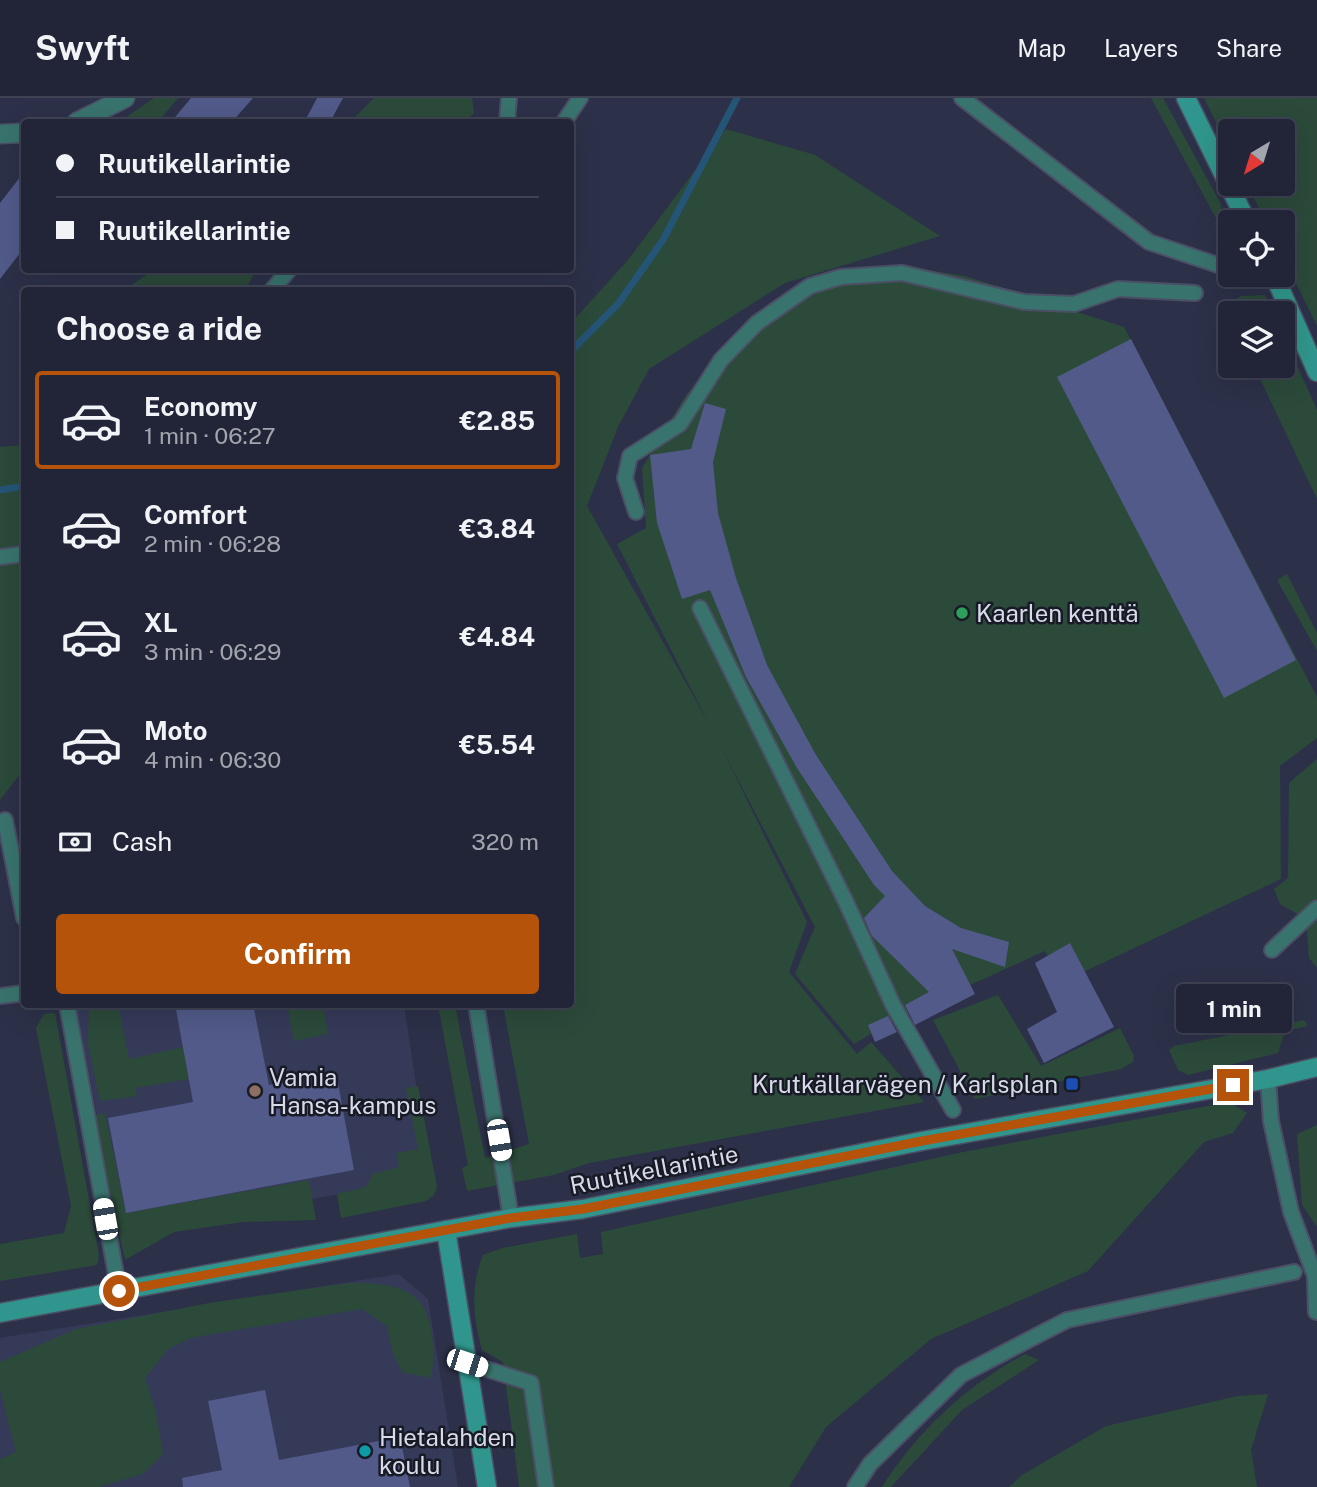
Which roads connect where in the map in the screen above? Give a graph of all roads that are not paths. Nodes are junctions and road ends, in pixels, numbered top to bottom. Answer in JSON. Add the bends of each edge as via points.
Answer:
{"nodes":[{"id":1,"x":125,"y":98,"type":"edge"},
{"id":2,"x":509,"y":98,"type":"edge"},
{"id":3,"x":580,"y":98,"type":"edge"},
{"id":4,"x":962,"y":98,"type":"edge"},
{"id":5,"x":1186,"y":98,"type":"edge"},
{"id":6,"x":83,"y":119,"type":"edge"},
{"id":7,"x":507,"y":119,"type":"edge"},
{"id":8,"x":566,"y":119,"type":"edge"},
{"id":9,"x":21,"y":133,"type":"edge"},
{"id":10,"x":0,"y":134,"type":"edge"},
{"id":11,"x":1241,"y":210,"type":"edge"},
{"id":12,"x":1218,"y":265,"type":"edge"},
{"id":13,"x":286,"y":273,"type":"edge"},
{"id":14,"x":275,"y":287,"type":"edge"},
{"id":15,"x":1279,"y":287,"type":"edge"},
{"id":16,"x":1195,"y":293,"type":"dead end"},
{"id":17,"x":1317,"y":372,"type":"edge"},
{"id":18,"x":636,"y":512,"type":"dead end"},
{"id":19,"x":21,"y":554,"type":"edge"},
{"id":20,"x":0,"y":557,"type":"edge"},
{"id":21,"x":700,"y":608,"type":"dead end"},
{"id":22,"x":5,"y":820,"type":"dead end"},
{"id":23,"x":21,"y":903,"type":"edge"},
{"id":24,"x":1317,"y":908,"type":"edge"},
{"id":25,"x":1272,"y":950,"type":"dead end"},
{"id":26,"x":21,"y":993,"type":"edge"},
{"id":27,"x":0,"y":996,"type":"edge"},
{"id":28,"x":68,"y":1008,"type":"edge"},
{"id":29,"x":477,"y":1008,"type":"edge"},
{"id":30,"x":1317,"y":1067,"type":"edge"},
{"id":31,"x":1268,"y":1079,"type":"junction"},
{"id":32,"x":953,"y":1111,"type":"dead end"},
{"id":33,"x":511,"y":1218,"type":"junction"},
{"id":34,"x":446,"y":1230,"type":"junction"},
{"id":35,"x":1294,"y":1272,"type":"dead end"},
{"id":36,"x":119,"y":1291,"type":"junction"},
{"id":37,"x":1316,"y":1312,"type":"edge"},
{"id":38,"x":0,"y":1314,"type":"edge"},
{"id":39,"x":467,"y":1363,"type":"junction"},
{"id":40,"x":487,"y":1487,"type":"edge"},
{"id":41,"x":546,"y":1487,"type":"edge"},
{"id":42,"x":855,"y":1487,"type":"edge"}],
"edges":[{"from":1,"to":6,"type":"street"},
{"from":2,"to":7,"type":"lane"},
{"from":3,"to":8,"type":"lane"},
{"from":4,"to":12,"type":"lane","via":[[1149,242]]},
{"from":5,"to":11,"type":"main road"},
{"from":9,"to":10,"type":"street"},
{"from":13,"to":14,"type":"lane"},
{"from":15,"to":17,"type":"main road"},
{"from":16,"to":18,"type":"lane","via":[[1118,289],[1074,304],[1024,302],[902,273],[841,277],[810,286],[757,323],[721,360],[680,424],[630,456],[625,478]]},
{"from":19,"to":20,"type":"lane"},
{"from":21,"to":32,"type":"lane","via":[[893,1005]]},
{"from":22,"to":23,"type":"lane"},
{"from":24,"to":25,"type":"lane"},
{"from":26,"to":27,"type":"lane"},
{"from":28,"to":36,"type":"lane"},
{"from":29,"to":33,"type":"lane"},
{"from":30,"to":31,"type":"main road","name":"Ruutikellarintie"},
{"from":31,"to":33,"type":"main road","name":"Ruutikellarintie","via":[[922,1141],[583,1209]]},
{"from":31,"to":37,"type":"lane","via":[[1271,1121],[1291,1212],[1315,1276]]},
{"from":33,"to":34,"type":"main road","name":"Ruutikellarintie"},
{"from":34,"to":36,"type":"main road","name":"Ruutikellarintie"},
{"from":34,"to":39,"type":"main road"},
{"from":35,"to":42,"type":"lane","via":[[1067,1320],[961,1375],[870,1465]]},
{"from":36,"to":38,"type":"main road","name":"Ruutikellarintie"},
{"from":39,"to":40,"type":"main road"},
{"from":39,"to":41,"type":"lane","via":[[531,1383]]}]}
